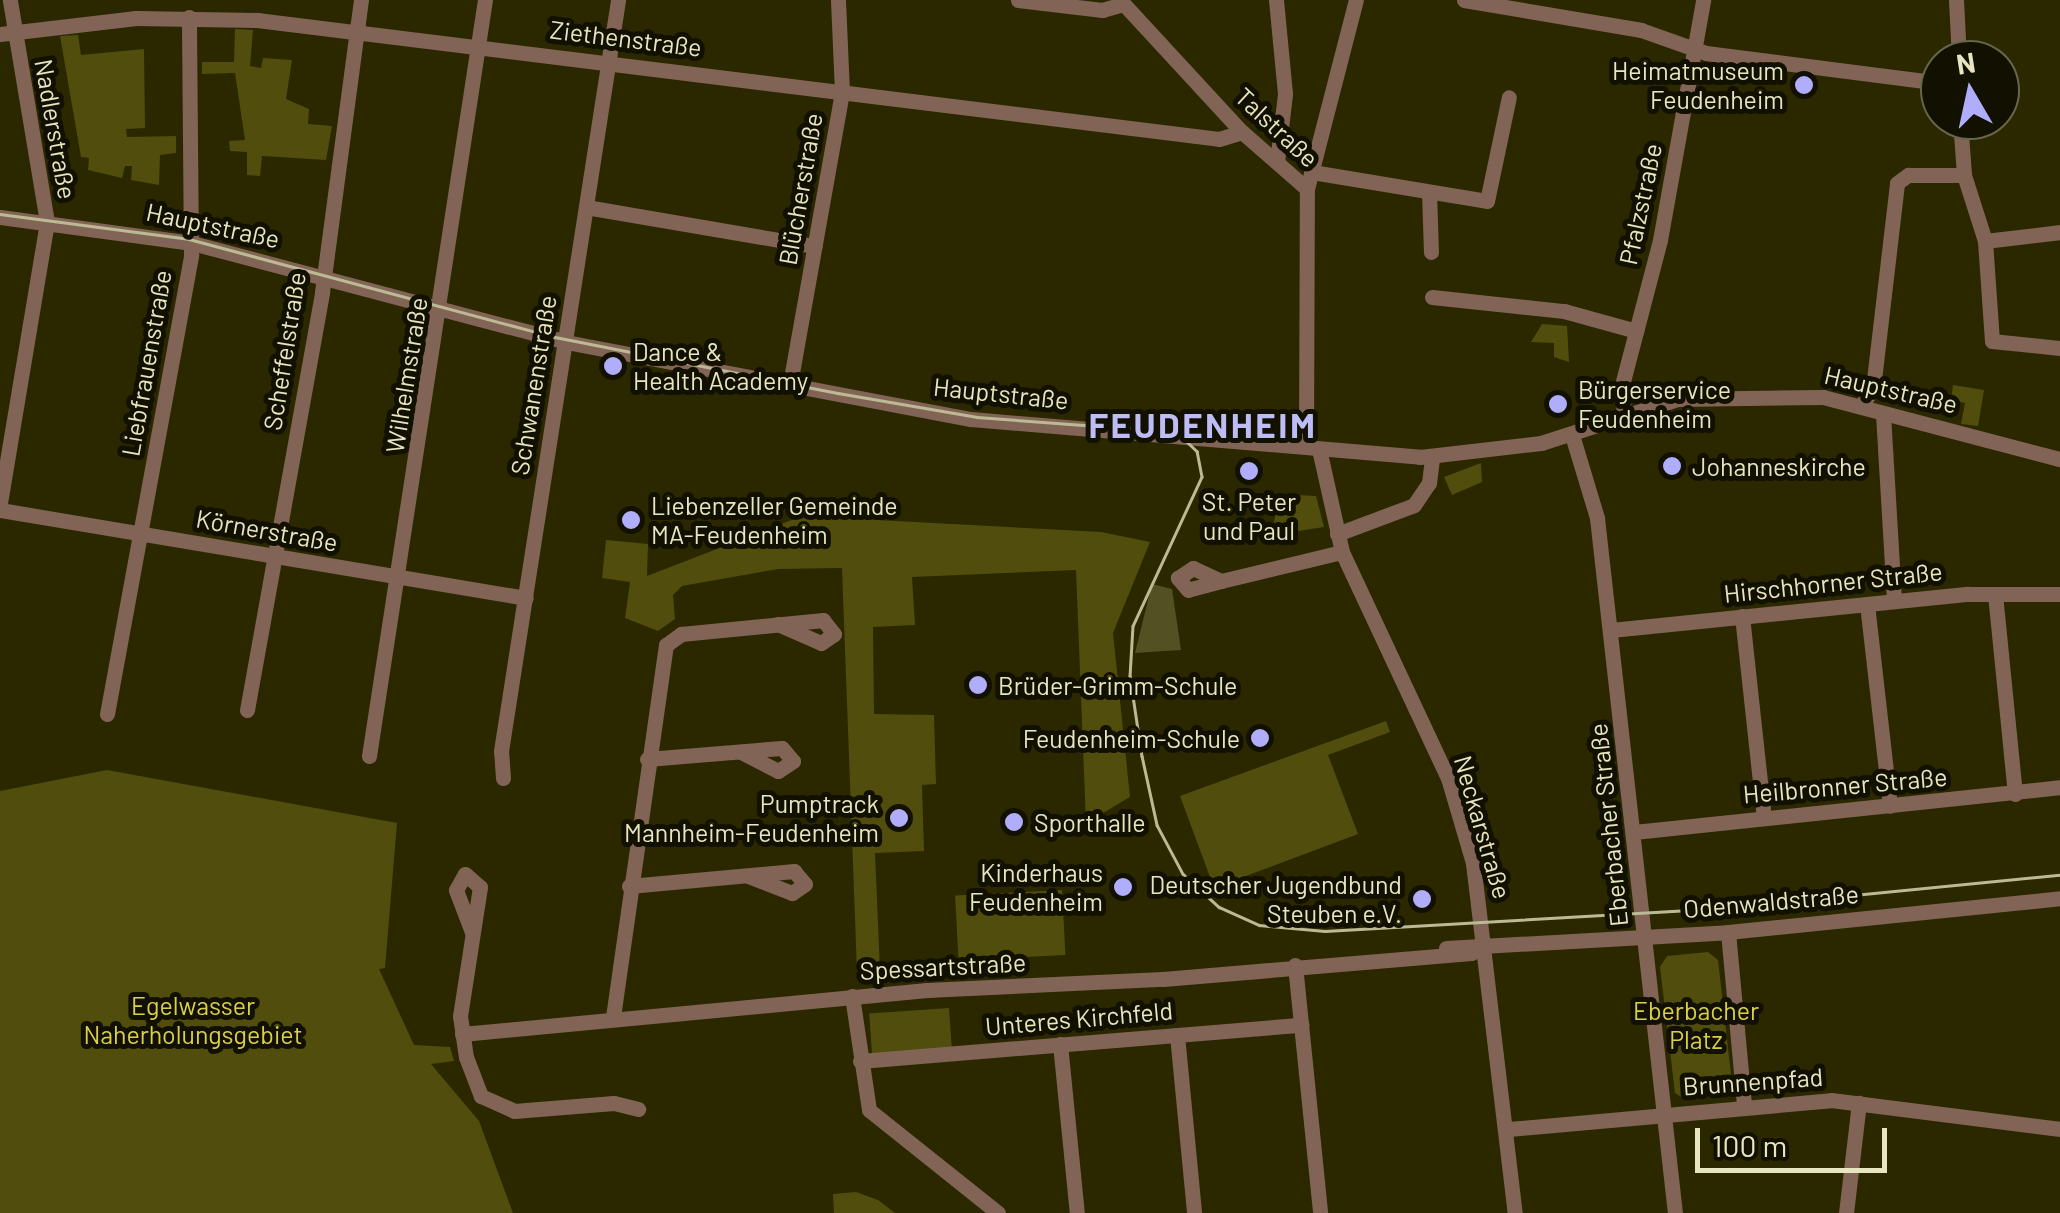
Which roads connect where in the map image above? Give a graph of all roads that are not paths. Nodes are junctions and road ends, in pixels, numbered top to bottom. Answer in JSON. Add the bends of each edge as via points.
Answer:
{"nodes":[{"id":1,"x":10,"y":0,"type":"edge"},
{"id":2,"x":361,"y":0,"type":"edge"},
{"id":3,"x":485,"y":0,"type":"edge"},
{"id":4,"x":618,"y":0,"type":"edge"},
{"id":5,"x":838,"y":0,"type":"edge"},
{"id":6,"x":1018,"y":0,"type":"edge"},
{"id":7,"x":1276,"y":0,"type":"edge"},
{"id":8,"x":1356,"y":0,"type":"edge"},
{"id":9,"x":1464,"y":0,"type":"edge"},
{"id":10,"x":1703,"y":0,"type":"edge"},
{"id":11,"x":1956,"y":0,"type":"edge"},
{"id":12,"x":1122,"y":2,"type":"edge"},
{"id":13,"x":189,"y":17,"type":"junction"},
{"id":14,"x":360,"y":32,"type":"junction"},
{"id":15,"x":7,"y":33,"type":"edge"},
{"id":16,"x":1958,"y":40,"type":"edge"},
{"id":17,"x":480,"y":44,"type":"junction"},
{"id":18,"x":1695,"y":47,"type":"junction"},
{"id":19,"x":609,"y":62,"type":"junction"},
{"id":20,"x":1920,"y":80,"type":"edge"},
{"id":21,"x":842,"y":92,"type":"junction"},
{"id":22,"x":1510,"y":98,"type":"dead end"},
{"id":23,"x":1242,"y":132,"type":"junction"},
{"id":24,"x":1961,"y":140,"type":"edge"},
{"id":25,"x":1278,"y":162,"type":"junction"},
{"id":26,"x":1312,"y":172,"type":"junction"},
{"id":27,"x":1964,"y":175,"type":"junction"},
{"id":28,"x":1307,"y":189,"type":"junction"},
{"id":29,"x":1430,"y":192,"type":"junction"},
{"id":30,"x":586,"y":208,"type":"junction"},
{"id":31,"x":0,"y":217,"type":"edge"},
{"id":32,"x":46,"y":222,"type":"junction"},
{"id":33,"x":2060,"y":232,"type":"edge"},
{"id":34,"x":1985,"y":241,"type":"junction"},
{"id":35,"x":192,"y":243,"type":"junction"},
{"id":36,"x":815,"y":246,"type":"junction"},
{"id":37,"x":1430,"y":252,"type":"dead end"},
{"id":38,"x":323,"y":277,"type":"junction"},
{"id":39,"x":1432,"y":297,"type":"dead end"},
{"id":40,"x":443,"y":310,"type":"junction"},
{"id":41,"x":1636,"y":331,"type":"junction"},
{"id":42,"x":566,"y":342,"type":"junction"},
{"id":43,"x":2060,"y":348,"type":"edge"},
{"id":44,"x":790,"y":384,"type":"junction"},
{"id":45,"x":1862,"y":406,"type":"junction"},
{"id":46,"x":1883,"y":414,"type":"junction"},
{"id":47,"x":1624,"y":416,"type":"junction"},
{"id":48,"x":1572,"y":435,"type":"junction"},
{"id":49,"x":1312,"y":448,"type":"junction"},
{"id":50,"x":1432,"y":457,"type":"junction"},
{"id":51,"x":2060,"y":459,"type":"edge"},
{"id":52,"x":0,"y":506,"type":"edge"},
{"id":53,"x":140,"y":534,"type":"junction"},
{"id":54,"x":1337,"y":534,"type":"junction"},
{"id":55,"x":1342,"y":552,"type":"junction"},
{"id":56,"x":274,"y":557,"type":"junction"},
{"id":57,"x":398,"y":577,"type":"junction"},
{"id":58,"x":1221,"y":581,"type":"dead end"},
{"id":59,"x":1995,"y":594,"type":"junction"},
{"id":60,"x":2060,"y":594,"type":"edge"},
{"id":61,"x":526,"y":598,"type":"junction"},
{"id":62,"x":1894,"y":600,"type":"junction"},
{"id":63,"x":1867,"y":604,"type":"junction"},
{"id":64,"x":1742,"y":616,"type":"junction"},
{"id":65,"x":778,"y":624,"type":"dead end"},
{"id":66,"x":1611,"y":630,"type":"junction"},
{"id":67,"x":247,"y":710,"type":"dead end"},
{"id":68,"x":107,"y":714,"type":"dead end"},
{"id":69,"x":740,"y":752,"type":"dead end"},
{"id":70,"x":369,"y":756,"type":"dead end"},
{"id":71,"x":647,"y":759,"type":"junction"},
{"id":72,"x":503,"y":778,"type":"dead end"},
{"id":73,"x":2060,"y":787,"type":"edge"},
{"id":74,"x":2015,"y":794,"type":"junction"},
{"id":75,"x":1890,"y":806,"type":"junction"},
{"id":76,"x":1764,"y":817,"type":"junction"},
{"id":77,"x":1634,"y":832,"type":"junction"},
{"id":78,"x":748,"y":876,"type":"dead end"},
{"id":79,"x":629,"y":886,"type":"junction"},
{"id":80,"x":2060,"y":898,"type":"edge"},
{"id":81,"x":472,"y":932,"type":"dead end"},
{"id":82,"x":1728,"y":932,"type":"junction"},
{"id":83,"x":1646,"y":935,"type":"junction"},
{"id":84,"x":1486,"y":944,"type":"junction"},
{"id":85,"x":1295,"y":965,"type":"junction"},
{"id":86,"x":852,"y":996,"type":"junction"},
{"id":87,"x":613,"y":1018,"type":"junction"},
{"id":88,"x":1302,"y":1024,"type":"junction"},
{"id":89,"x":462,"y":1034,"type":"junction"},
{"id":90,"x":1177,"y":1035,"type":"junction"},
{"id":91,"x":1060,"y":1044,"type":"junction"},
{"id":92,"x":860,"y":1060,"type":"junction"},
{"id":93,"x":1859,"y":1103,"type":"junction"},
{"id":94,"x":1744,"y":1104,"type":"junction"},
{"id":95,"x":638,"y":1109,"type":"dead end"},
{"id":96,"x":1664,"y":1113,"type":"junction"},
{"id":97,"x":1508,"y":1129,"type":"junction"},
{"id":98,"x":2060,"y":1129,"type":"edge"},
{"id":99,"x":998,"y":1213,"type":"edge"},
{"id":100,"x":1077,"y":1213,"type":"edge"},
{"id":101,"x":1194,"y":1213,"type":"edge"},
{"id":102,"x":1320,"y":1213,"type":"edge"},
{"id":103,"x":1515,"y":1213,"type":"edge"},
{"id":104,"x":1675,"y":1213,"type":"edge"},
{"id":105,"x":1846,"y":1213,"type":"edge"}],
"edges":[{"from":1,"to":15,"type":"street","name":"Nadlerstraße"},
{"from":2,"to":14,"type":"street","name":"Scheffelstraße"},
{"from":3,"to":17,"type":"street","name":"Wilhelmstraße"},
{"from":4,"to":19,"type":"street","name":"Schwanenstraße"},
{"from":5,"to":21,"type":"street","name":"Blücherstraße"},
{"from":6,"to":12,"type":"street","via":[[1102,10]]},
{"from":7,"to":25,"type":"street","via":[[1285,94]]},
{"from":8,"to":26,"type":"street"},
{"from":9,"to":18,"type":"street","via":[[1640,30]]},
{"from":10,"to":18,"type":"street","name":"Pfalzstraße"},
{"from":11,"to":16,"type":"street"},
{"from":12,"to":23,"type":"street","name":"Talstraße"},
{"from":13,"to":14,"type":"street","name":"Ziethenstraße"},
{"from":13,"to":15,"type":"street","name":"Ziethenstraße"},
{"from":13,"to":35,"type":"street","name":"Liebfrauenstraße"},
{"from":14,"to":17,"type":"street","name":"Ziethenstraße"},
{"from":14,"to":38,"type":"street","name":"Scheffelstraße"},
{"from":15,"to":32,"type":"street","name":"Nadlerstraße"},
{"from":17,"to":19,"type":"street","name":"Ziethenstraße"},
{"from":17,"to":40,"type":"street","name":"Wilhelmstraße"},
{"from":18,"to":20,"type":"street"},
{"from":18,"to":41,"type":"street","name":"Pfalzstraße"},
{"from":19,"to":21,"type":"street","name":"Ziethenstraße"},
{"from":19,"to":30,"type":"street","name":"Schwanenstraße"},
{"from":21,"to":23,"type":"street","name":"Ziethenstraße","via":[[1218,140]]},
{"from":21,"to":36,"type":"street","name":"Blücherstraße"},
{"from":22,"to":29,"type":"street","via":[[1487,201]]},
{"from":23,"to":25,"type":"street","name":"Talstraße"},
{"from":24,"to":27,"type":"street"},
{"from":25,"to":28,"type":"street","name":"Talstraße"},
{"from":26,"to":28,"type":"street"},
{"from":26,"to":29,"type":"street"},
{"from":27,"to":34,"type":"street"},
{"from":27,"to":45,"type":"street","via":[[1908,176],[1897,184],[1873,388]]},
{"from":28,"to":49,"type":"street","name":"Talstraße"},
{"from":29,"to":37,"type":"street"},
{"from":30,"to":36,"type":"street"},
{"from":30,"to":42,"type":"street","name":"Schwanenstraße"},
{"from":31,"to":32,"type":"street","name":"Hauptstraße"},
{"from":32,"to":35,"type":"street","name":"Hauptstraße"},
{"from":32,"to":52,"type":"street","name":"Nadlerstraße"},
{"from":33,"to":34,"type":"street"},
{"from":34,"to":43,"type":"street","via":[[1992,341]]},
{"from":35,"to":38,"type":"street","name":"Hauptstraße"},
{"from":35,"to":53,"type":"street","name":"Liebfrauenstraße"},
{"from":36,"to":44,"type":"street","name":"Blücherstraße"},
{"from":38,"to":40,"type":"street","name":"Hauptstraße"},
{"from":38,"to":56,"type":"street","name":"Scheffelstraße"},
{"from":39,"to":41,"type":"street","via":[[1564,311]]},
{"from":40,"to":42,"type":"street","name":"Hauptstraße"},
{"from":40,"to":57,"type":"street","name":"Wilhelmstraße"},
{"from":41,"to":47,"type":"street","name":"Pfalzstraße","via":[[1620,400]]},
{"from":42,"to":44,"type":"street","name":"Hauptstraße"},
{"from":42,"to":61,"type":"street","name":"Schwanenstraße"},
{"from":44,"to":49,"type":"street","name":"Hauptstraße","via":[[971,419]]},
{"from":45,"to":46,"type":"street","name":"Hauptstraße"},
{"from":45,"to":47,"type":"street","name":"Hauptstraße","via":[[1823,397],[1725,395],[1677,399]]},
{"from":46,"to":51,"type":"street","name":"Hauptstraße"},
{"from":46,"to":62,"type":"street"},
{"from":47,"to":48,"type":"street","name":"Hauptstraße"},
{"from":48,"to":50,"type":"street","name":"Hauptstraße"},
{"from":48,"to":66,"type":"street","name":"Eberbacher Straße","via":[[1598,518]]},
{"from":49,"to":50,"type":"street","name":"Hauptstraße"},
{"from":49,"to":54,"type":"street","name":"Neckarstraße"},
{"from":50,"to":54,"type":"street","via":[[1429,483],[1414,505]]},
{"from":52,"to":53,"type":"street","name":"Körnerstraße"},
{"from":53,"to":56,"type":"street","name":"Körnerstraße"},
{"from":53,"to":68,"type":"street","name":"Liebfrauenstraße"},
{"from":54,"to":55,"type":"street","name":"Neckarstraße"},
{"from":55,"to":58,"type":"street"},
{"from":55,"to":84,"type":"street","name":"Neckarstraße","via":[[1448,778],[1473,863]]},
{"from":56,"to":57,"type":"street","name":"Körnerstraße"},
{"from":56,"to":67,"type":"street","name":"Scheffelstraße"},
{"from":57,"to":61,"type":"street","name":"Körnerstraße"},
{"from":57,"to":70,"type":"street","name":"Wilhelmstraße"},
{"from":59,"to":60,"type":"street","name":"Hirschhorner Straße"},
{"from":59,"to":62,"type":"street","name":"Hirschhorner Straße"},
{"from":59,"to":74,"type":"street"},
{"from":61,"to":72,"type":"street","name":"Schwanenstraße"},
{"from":62,"to":63,"type":"street","name":"Hirschhorner Straße"},
{"from":63,"to":64,"type":"street","name":"Hirschhorner Straße"},
{"from":63,"to":75,"type":"street"},
{"from":64,"to":66,"type":"street","name":"Hirschhorner Straße"},
{"from":64,"to":76,"type":"street"},
{"from":65,"to":71,"type":"street","via":[[672,637]]},
{"from":66,"to":77,"type":"street","name":"Eberbacher Straße"},
{"from":69,"to":71,"type":"street"},
{"from":71,"to":79,"type":"street"},
{"from":73,"to":74,"type":"street","name":"Heilbronner Straße"},
{"from":74,"to":75,"type":"street","name":"Heilbronner Straße"},
{"from":75,"to":76,"type":"street","name":"Heilbronner Straße"},
{"from":76,"to":77,"type":"street","name":"Heilbronner Straße"},
{"from":77,"to":83,"type":"street","name":"Eberbacher Straße"},
{"from":78,"to":79,"type":"street"},
{"from":79,"to":87,"type":"street"},
{"from":80,"to":82,"type":"street","name":"Odenwaldstraße"},
{"from":81,"to":89,"type":"street"},
{"from":82,"to":83,"type":"street","name":"Odenwaldstraße"},
{"from":82,"to":94,"type":"street"},
{"from":83,"to":84,"type":"street","name":"Odenwaldstraße"},
{"from":83,"to":96,"type":"street","name":"Eberbacher Straße"},
{"from":84,"to":85,"type":"street","name":"Spessartstraße"},
{"from":84,"to":97,"type":"street","name":"Neckarstraße"},
{"from":85,"to":86,"type":"street","name":"Spessartstraße"},
{"from":85,"to":88,"type":"street"},
{"from":86,"to":87,"type":"street","name":"Spessartstraße"},
{"from":86,"to":92,"type":"street"},
{"from":87,"to":89,"type":"street","name":"Spessartstraße"},
{"from":88,"to":90,"type":"street","name":"Unteres Kirchfeld"},
{"from":88,"to":102,"type":"street"},
{"from":89,"to":95,"type":"street","via":[[481,1096],[496,1106],[514,1112],[614,1103]]},
{"from":90,"to":91,"type":"street","name":"Unteres Kirchfeld"},
{"from":90,"to":101,"type":"street"},
{"from":91,"to":92,"type":"street","name":"Unteres Kirchfeld"},
{"from":91,"to":100,"type":"street"},
{"from":92,"to":99,"type":"street","via":[[864,1098],[874,1116]]},
{"from":93,"to":94,"type":"street","name":"Brunnenpfad"},
{"from":93,"to":98,"type":"street","name":"Brunnenpfad"},
{"from":93,"to":105,"type":"street"},
{"from":94,"to":96,"type":"street","name":"Brunnenpfad"},
{"from":96,"to":97,"type":"street","name":"Brunnenpfad"},
{"from":96,"to":104,"type":"street","name":"Eberbacher Straße"},
{"from":97,"to":103,"type":"street","name":"Neckarstraße"}]}
